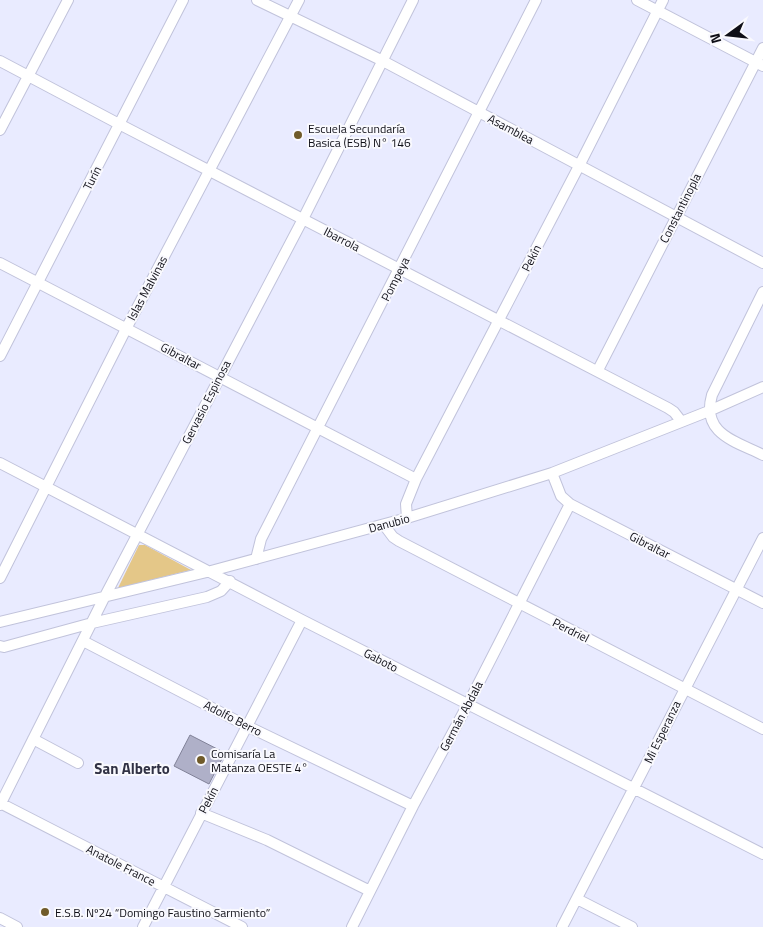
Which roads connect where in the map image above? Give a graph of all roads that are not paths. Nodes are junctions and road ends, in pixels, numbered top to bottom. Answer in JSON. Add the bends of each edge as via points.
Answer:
{"nodes":[{"id":1,"x":68,"y":0,"type":"edge"},
{"id":2,"x":183,"y":0,"type":"edge"},
{"id":3,"x":257,"y":0,"type":"edge"},
{"id":4,"x":299,"y":0,"type":"edge"},
{"id":5,"x":413,"y":0,"type":"edge"},
{"id":6,"x":536,"y":0,"type":"edge"},
{"id":7,"x":637,"y":0,"type":"edge"},
{"id":8,"x":663,"y":0,"type":"edge"},
{"id":9,"x":658,"y":11,"type":"junction"},
{"id":10,"x":290,"y":17,"type":"junction"},
{"id":11,"x":763,"y":48,"type":"edge"},
{"id":12,"x":381,"y":60,"type":"junction"},
{"id":13,"x":0,"y":61,"type":"edge"},
{"id":14,"x":759,"y":64,"type":"edge"},
{"id":15,"x":29,"y":76,"type":"junction"},
{"id":16,"x":478,"y":112,"type":"junction"},
{"id":17,"x":119,"y":124,"type":"junction"},
{"id":18,"x":0,"y":130,"type":"edge"},
{"id":19,"x":579,"y":166,"type":"junction"},
{"id":20,"x":210,"y":171,"type":"junction"},
{"id":21,"x":675,"y":216,"type":"junction"},
{"id":22,"x":303,"y":219,"type":"junction"},
{"id":23,"x":0,"y":263,"type":"edge"},
{"id":24,"x":763,"y":263,"type":"edge"},
{"id":25,"x":400,"y":269,"type":"junction"},
{"id":26,"x":38,"y":283,"type":"junction"},
{"id":27,"x":763,"y":292,"type":"edge"},
{"id":28,"x":498,"y":321,"type":"junction"},
{"id":29,"x":127,"y":327,"type":"junction"},
{"id":30,"x":0,"y":356,"type":"edge"},
{"id":31,"x":598,"y":370,"type":"junction"},
{"id":32,"x":220,"y":377,"type":"junction"},
{"id":33,"x":763,"y":387,"type":"edge"},
{"id":34,"x":709,"y":410,"type":"junction"},
{"id":35,"x":681,"y":421,"type":"junction"},
{"id":36,"x":318,"y":427,"type":"junction"},
{"id":37,"x":763,"y":455,"type":"edge"},
{"id":38,"x":0,"y":463,"type":"edge"},
{"id":39,"x":552,"y":473,"type":"junction"},
{"id":40,"x":416,"y":479,"type":"junction"},
{"id":41,"x":47,"y":487,"type":"junction"},
{"id":42,"x":570,"y":504,"type":"junction"},
{"id":43,"x":407,"y":518,"type":"junction"},
{"id":44,"x":384,"y":525,"type":"junction"},
{"id":45,"x":138,"y":535,"type":"junction"},
{"id":46,"x":763,"y":538,"type":"edge"},
{"id":47,"x":256,"y":559,"type":"junction"},
{"id":48,"x":211,"y":571,"type":"junction"},
{"id":49,"x":0,"y":578,"type":"edge"},
{"id":50,"x":230,"y":582,"type":"junction"},
{"id":51,"x":737,"y":590,"type":"junction"},
{"id":52,"x":104,"y":598,"type":"junction"},
{"id":53,"x":519,"y":603,"type":"junction"},
{"id":54,"x":763,"y":603,"type":"edge"},
{"id":55,"x":1,"y":620,"type":"edge"},
{"id":56,"x":302,"y":620,"type":"junction"},
{"id":57,"x":92,"y":624,"type":"junction"},
{"id":58,"x":82,"y":641,"type":"junction"},
{"id":59,"x":0,"y":646,"type":"edge"},
{"id":60,"x":685,"y":687,"type":"junction"},
{"id":61,"x":468,"y":704,"type":"junction"},
{"id":62,"x":247,"y":726,"type":"junction"},
{"id":63,"x":763,"y":729,"type":"edge"},
{"id":64,"x":33,"y":740,"type":"junction"},
{"id":65,"x":78,"y":763,"type":"dead end"},
{"id":66,"x":634,"y":789,"type":"junction"},
{"id":67,"x":0,"y":804,"type":"edge"},
{"id":68,"x":413,"y":806,"type":"junction"},
{"id":69,"x":200,"y":813,"type":"junction"},
{"id":70,"x":763,"y":854,"type":"edge"},
{"id":71,"x":163,"y":886,"type":"junction"},
{"id":72,"x":370,"y":891,"type":"junction"},
{"id":73,"x":577,"y":899,"type":"junction"},
{"id":74,"x":0,"y":918,"type":"edge"},
{"id":75,"x":17,"y":927,"type":"edge"},
{"id":76,"x":142,"y":927,"type":"edge"},
{"id":77,"x":242,"y":927,"type":"edge"},
{"id":78,"x":352,"y":927,"type":"edge"},
{"id":79,"x":562,"y":927,"type":"edge"},
{"id":80,"x":632,"y":927,"type":"edge"}],
"edges":[{"from":1,"to":15,"type":"street"},
{"from":2,"to":17,"type":"street","name":"Turín"},
{"from":3,"to":10,"type":"street","name":"Asamblea"},
{"from":4,"to":10,"type":"street","name":"Islas Malvinas"},
{"from":5,"to":12,"type":"street","name":"Gervasio Espinosa"},
{"from":6,"to":16,"type":"street","name":"Pompeya"},
{"from":7,"to":9,"type":"street"},
{"from":8,"to":9,"type":"street","name":"Pekín"},
{"from":9,"to":14,"type":"street"},
{"from":9,"to":19,"type":"street","name":"Pekín"},
{"from":10,"to":12,"type":"street","name":"Asamblea"},
{"from":10,"to":20,"type":"street","name":"Islas Malvinas"},
{"from":11,"to":14,"type":"street","name":"Constantinopla"},
{"from":12,"to":16,"type":"street","name":"Asamblea"},
{"from":12,"to":22,"type":"street","name":"Gervasio Espinosa"},
{"from":13,"to":15,"type":"street","name":"Ibarrola"},
{"from":14,"to":21,"type":"street","name":"Constantinopla"},
{"from":15,"to":17,"type":"street","name":"Ibarrola"},
{"from":15,"to":18,"type":"street"},
{"from":16,"to":19,"type":"street","name":"Asamblea"},
{"from":16,"to":25,"type":"street","name":"Pompeya"},
{"from":17,"to":20,"type":"street","name":"Ibarrola"},
{"from":17,"to":26,"type":"street","name":"Turín"},
{"from":19,"to":21,"type":"street","name":"Asamblea"},
{"from":19,"to":28,"type":"street","name":"Pekín"},
{"from":20,"to":22,"type":"street","name":"Ibarrola"},
{"from":20,"to":29,"type":"street","name":"Islas Malvinas"},
{"from":21,"to":24,"type":"street","name":"Asamblea"},
{"from":21,"to":31,"type":"street","name":"Constantinopla"},
{"from":22,"to":25,"type":"street","name":"Ibarrola"},
{"from":22,"to":32,"type":"street","name":"Gervasio Espinosa"},
{"from":23,"to":26,"type":"street","name":"Gibraltar"},
{"from":25,"to":28,"type":"street","name":"Ibarrola"},
{"from":25,"to":36,"type":"street","name":"Pompeya"},
{"from":26,"to":29,"type":"street","name":"Gibraltar"},
{"from":26,"to":30,"type":"street","name":"Turín"},
{"from":27,"to":34,"type":"street","via":[[712,395]]},
{"from":28,"to":31,"type":"street","name":"Ibarrola"},
{"from":28,"to":40,"type":"street","name":"Pekín"},
{"from":29,"to":32,"type":"street","name":"Gibraltar"},
{"from":29,"to":41,"type":"street","name":"Islas Malvinas"},
{"from":31,"to":35,"type":"street","name":"Ibarrola","via":[[668,408]]},
{"from":32,"to":36,"type":"street","name":"Gibraltar"},
{"from":32,"to":45,"type":"street","name":"Gervasio Espinosa"},
{"from":33,"to":34,"type":"street","name":"Danubio"},
{"from":34,"to":35,"type":"street","name":"Danubio"},
{"from":34,"to":37,"type":"street","via":[[711,421],[722,435]]},
{"from":35,"to":39,"type":"street","name":"Danubio"},
{"from":36,"to":40,"type":"street","name":"Gibraltar"},
{"from":36,"to":47,"type":"street","name":"Pompeya","via":[[261,539]]},
{"from":38,"to":41,"type":"street","name":"Gaboto"},
{"from":39,"to":42,"type":"street","name":"Gibraltar","via":[[561,496]]},
{"from":39,"to":43,"type":"street","name":"Danubio"},
{"from":40,"to":43,"type":"street","name":"Pekín","via":[[406,504]]},
{"from":41,"to":45,"type":"street","name":"Gaboto"},
{"from":41,"to":49,"type":"street","name":"Islas Malvinas"},
{"from":42,"to":51,"type":"street","name":"Gibraltar"},
{"from":42,"to":53,"type":"street","name":"Germán Abdala"},
{"from":43,"to":44,"type":"street","name":"Danubio"},
{"from":44,"to":47,"type":"street","name":"Danubio"},
{"from":44,"to":53,"type":"street","name":"Perdriel","via":[[393,537]]},
{"from":45,"to":48,"type":"street","name":"Gaboto"},
{"from":45,"to":52,"type":"street","name":"Gervasio Espinosa"},
{"from":46,"to":51,"type":"street","name":"Mi Esperanza"},
{"from":47,"to":48,"type":"street","name":"Danubio"},
{"from":48,"to":50,"type":"street","name":"Gaboto"},
{"from":48,"to":52,"type":"street","name":"Danubio"},
{"from":50,"to":56,"type":"street","name":"Gaboto"},
{"from":50,"to":57,"type":"street","via":[[221,591],[207,597]]},
{"from":51,"to":54,"type":"street","name":"Gibraltar"},
{"from":51,"to":60,"type":"street","name":"Mi Esperanza"},
{"from":52,"to":55,"type":"street","name":"Danubio"},
{"from":52,"to":57,"type":"street","name":"Gervasio Espinosa"},
{"from":53,"to":60,"type":"street","name":"Perdriel"},
{"from":53,"to":61,"type":"street","name":"Germán Abdala"},
{"from":56,"to":61,"type":"street","name":"Gaboto"},
{"from":56,"to":62,"type":"street","name":"Pekín"},
{"from":57,"to":58,"type":"street","name":"Gervasio Espinosa"},
{"from":57,"to":59,"type":"street"},
{"from":58,"to":62,"type":"street","name":"Adolfo Berro"},
{"from":58,"to":64,"type":"street","name":"Gervasio Espinosa"},
{"from":60,"to":63,"type":"street","name":"Perdriel"},
{"from":60,"to":66,"type":"street","name":"Mi Esperanza"},
{"from":61,"to":66,"type":"street","name":"Gaboto"},
{"from":61,"to":68,"type":"street","name":"Germán Abdala"},
{"from":62,"to":68,"type":"street","name":"Adolfo Berro"},
{"from":62,"to":69,"type":"street","name":"Pekín"},
{"from":64,"to":65,"type":"street"},
{"from":64,"to":67,"type":"street","name":"Gervasio Espinosa"},
{"from":66,"to":70,"type":"street","name":"Gaboto"},
{"from":66,"to":73,"type":"street","name":"Mi Esperanza"},
{"from":67,"to":71,"type":"street","name":"Anatole France"},
{"from":68,"to":72,"type":"street","name":"Germán Abdala"},
{"from":69,"to":71,"type":"street","name":"Pekín"},
{"from":69,"to":72,"type":"street","via":[[268,840]]},
{"from":71,"to":76,"type":"street","name":"Pekín"},
{"from":71,"to":77,"type":"street","name":"Anatole France"},
{"from":72,"to":78,"type":"street","name":"Germán Abdala"},
{"from":73,"to":79,"type":"street","name":"Mi Esperanza"},
{"from":73,"to":80,"type":"street"},
{"from":74,"to":75,"type":"street"}]}
